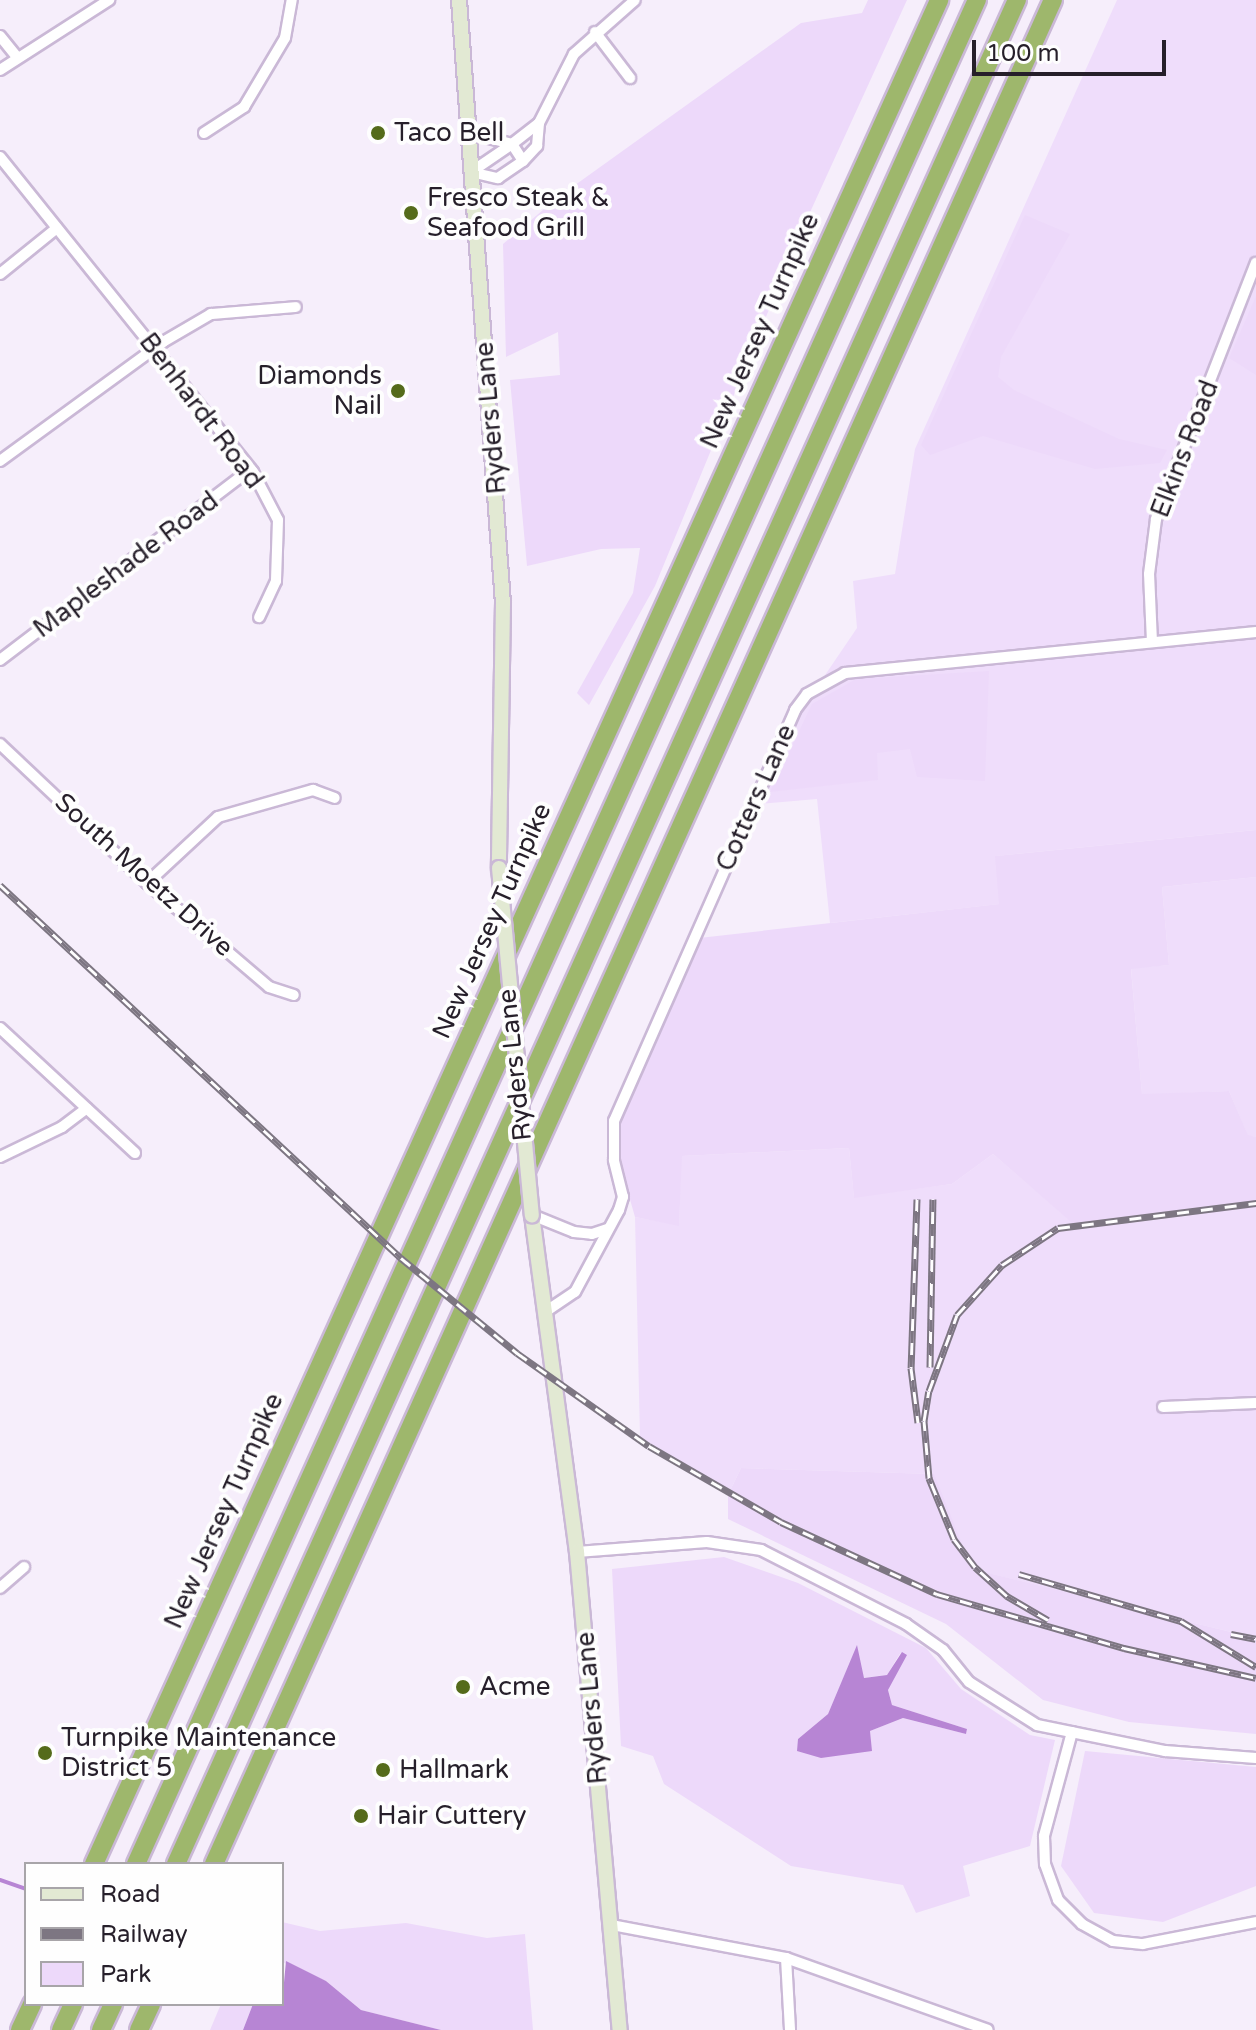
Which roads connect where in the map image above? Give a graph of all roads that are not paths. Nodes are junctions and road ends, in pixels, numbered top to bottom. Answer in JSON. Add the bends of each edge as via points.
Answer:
{"nodes":[{"id":1,"x":109,"y":0,"type":"edge"},
{"id":2,"x":292,"y":0,"type":"edge"},
{"id":3,"x":459,"y":0,"type":"edge"},
{"id":4,"x":635,"y":0,"type":"edge"},
{"id":5,"x":939,"y":0,"type":"edge"},
{"id":6,"x":977,"y":0,"type":"edge"},
{"id":7,"x":1017,"y":0,"type":"edge"},
{"id":8,"x":1053,"y":0,"type":"edge"},
{"id":9,"x":595,"y":32,"type":"junction"},
{"id":10,"x":0,"y":36,"type":"edge"},
{"id":11,"x":17,"y":57,"type":"junction"},
{"id":12,"x":0,"y":70,"type":"edge"},
{"id":13,"x":630,"y":78,"type":"dead end"},
{"id":14,"x":539,"y":123,"type":"junction"},
{"id":15,"x":204,"y":133,"type":"dead end"},
{"id":16,"x":469,"y":133,"type":"junction"},
{"id":17,"x":512,"y":144,"type":"junction"},
{"id":18,"x":0,"y":157,"type":"edge"},
{"id":19,"x":523,"y":161,"type":"junction"},
{"id":20,"x":471,"y":172,"type":"junction"},
{"id":21,"x":57,"y":228,"type":"junction"},
{"id":22,"x":1256,"y":263,"type":"edge"},
{"id":23,"x":0,"y":274,"type":"edge"},
{"id":24,"x":296,"y":307,"type":"dead end"},
{"id":25,"x":154,"y":349,"type":"junction"},
{"id":26,"x":0,"y":461,"type":"edge"},
{"id":27,"x":251,"y":469,"type":"junction"},
{"id":28,"x":259,"y":617,"type":"dead end"},
{"id":29,"x":1256,"y":632,"type":"edge"},
{"id":30,"x":1152,"y":642,"type":"junction"},
{"id":31,"x":0,"y":660,"type":"edge"},
{"id":32,"x":0,"y":744,"type":"edge"},
{"id":33,"x":335,"y":798,"type":"dead end"},
{"id":34,"x":147,"y":883,"type":"junction"},
{"id":35,"x":294,"y":995,"type":"dead end"},
{"id":36,"x":0,"y":1028,"type":"edge"},
{"id":37,"x":87,"y":1108,"type":"junction"},
{"id":38,"x":135,"y":1153,"type":"dead end"},
{"id":39,"x":0,"y":1157,"type":"edge"},
{"id":40,"x":532,"y":1215,"type":"junction"},
{"id":41,"x":607,"y":1229,"type":"junction"},
{"id":42,"x":545,"y":1312,"type":"junction"},
{"id":43,"x":1256,"y":1403,"type":"edge"},
{"id":44,"x":1163,"y":1407,"type":"dead end"},
{"id":45,"x":577,"y":1552,"type":"junction"},
{"id":46,"x":24,"y":1567,"type":"dead end"},
{"id":47,"x":0,"y":1588,"type":"edge"},
{"id":48,"x":1072,"y":1732,"type":"junction"},
{"id":49,"x":1256,"y":1758,"type":"edge"},
{"id":50,"x":95,"y":1862,"type":"edge"},
{"id":51,"x":137,"y":1862,"type":"edge"},
{"id":52,"x":177,"y":1862,"type":"edge"},
{"id":53,"x":215,"y":1862,"type":"edge"},
{"id":54,"x":1256,"y":1922,"type":"edge"},
{"id":55,"x":612,"y":1925,"type":"junction"},
{"id":56,"x":786,"y":1958,"type":"junction"},
{"id":57,"x":31,"y":2006,"type":"edge"},
{"id":58,"x":72,"y":2006,"type":"edge"},
{"id":59,"x":112,"y":2006,"type":"edge"},
{"id":60,"x":150,"y":2006,"type":"edge"},
{"id":61,"x":20,"y":2030,"type":"edge"},
{"id":62,"x":61,"y":2030,"type":"edge"},
{"id":63,"x":101,"y":2030,"type":"edge"},
{"id":64,"x":139,"y":2030,"type":"edge"},
{"id":65,"x":620,"y":2030,"type":"edge"},
{"id":66,"x":790,"y":2030,"type":"edge"},
{"id":67,"x":988,"y":2030,"type":"edge"}],
"edges":[{"from":1,"to":11,"type":"street"},
{"from":2,"to":15,"type":"street","via":[[285,38],[244,107]]},
{"from":3,"to":16,"type":"main road","name":"Ryders Lane"},
{"from":4,"to":9,"type":"street"},
{"from":5,"to":50,"type":"highway","name":"New Jersey Turnpike"},
{"from":6,"to":51,"type":"highway"},
{"from":7,"to":52,"type":"highway"},
{"from":8,"to":53,"type":"highway"},
{"from":9,"to":13,"type":"street"},
{"from":9,"to":14,"type":"street","via":[[574,54]]},
{"from":10,"to":11,"type":"street"},
{"from":11,"to":12,"type":"street"},
{"from":14,"to":17,"type":"street"},
{"from":14,"to":19,"type":"street","via":[[537,146]]},
{"from":16,"to":17,"type":"street"},
{"from":16,"to":20,"type":"main road","name":"Ryders Lane"},
{"from":17,"to":19,"type":"street"},
{"from":17,"to":20,"type":"street"},
{"from":18,"to":21,"type":"street","name":"Benhardt Road"},
{"from":19,"to":20,"type":"street","via":[[498,178]]},
{"from":20,"to":40,"type":"main road","name":"Ryders Lane","bridge":true,"via":[[503,603],[499,868]]},
{"from":21,"to":23,"type":"street"},
{"from":21,"to":25,"type":"street","name":"Benhardt Road"},
{"from":22,"to":30,"type":"street","name":"Elkins Road","via":[[1156,519],[1149,574]]},
{"from":24,"to":25,"type":"street","via":[[211,314]]},
{"from":25,"to":26,"type":"street"},
{"from":25,"to":27,"type":"street","name":"Benhardt Road"},
{"from":27,"to":28,"type":"street","name":"Benhardt Road","via":[[278,520],[276,581]]},
{"from":27,"to":31,"type":"street","name":"Mapleshade Road"},
{"from":29,"to":30,"type":"street","name":"Cotters Lane"},
{"from":30,"to":41,"type":"street","name":"Cotters Lane","via":[[845,673],[807,694],[614,1121],[614,1160],[623,1197]]},
{"from":32,"to":34,"type":"street","name":"South Moetz Drive"},
{"from":33,"to":34,"type":"street","via":[[313,790],[218,817]]},
{"from":34,"to":35,"type":"street","name":"South Moetz Drive","via":[[269,987]]},
{"from":36,"to":37,"type":"street"},
{"from":37,"to":38,"type":"street"},
{"from":37,"to":39,"type":"street","via":[[62,1127]]},
{"from":40,"to":41,"type":"street","via":[[574,1232]]},
{"from":40,"to":42,"type":"main road","name":"Ryders Lane"},
{"from":41,"to":42,"type":"street","name":"Cotters Lane","via":[[575,1292]]},
{"from":42,"to":45,"type":"main road","name":"Ryders Lane"},
{"from":43,"to":44,"type":"street"},
{"from":45,"to":48,"type":"street","via":[[707,1542],[761,1550],[906,1624],[943,1650],[969,1682],[1000,1706],[1037,1725]]},
{"from":45,"to":55,"type":"main road","name":"Ryders Lane"},
{"from":46,"to":47,"type":"street"},
{"from":48,"to":49,"type":"street","via":[[1165,1751]]},
{"from":48,"to":54,"type":"street","via":[[1044,1836],[1045,1864],[1058,1900],[1082,1924],[1113,1941],[1143,1944]]},
{"from":55,"to":56,"type":"street"},
{"from":55,"to":65,"type":"main road","name":"Ryders Lane"},
{"from":56,"to":66,"type":"street"},
{"from":56,"to":67,"type":"street"},
{"from":57,"to":61,"type":"highway"},
{"from":58,"to":62,"type":"highway"},
{"from":59,"to":63,"type":"highway"},
{"from":60,"to":64,"type":"highway"}]}
